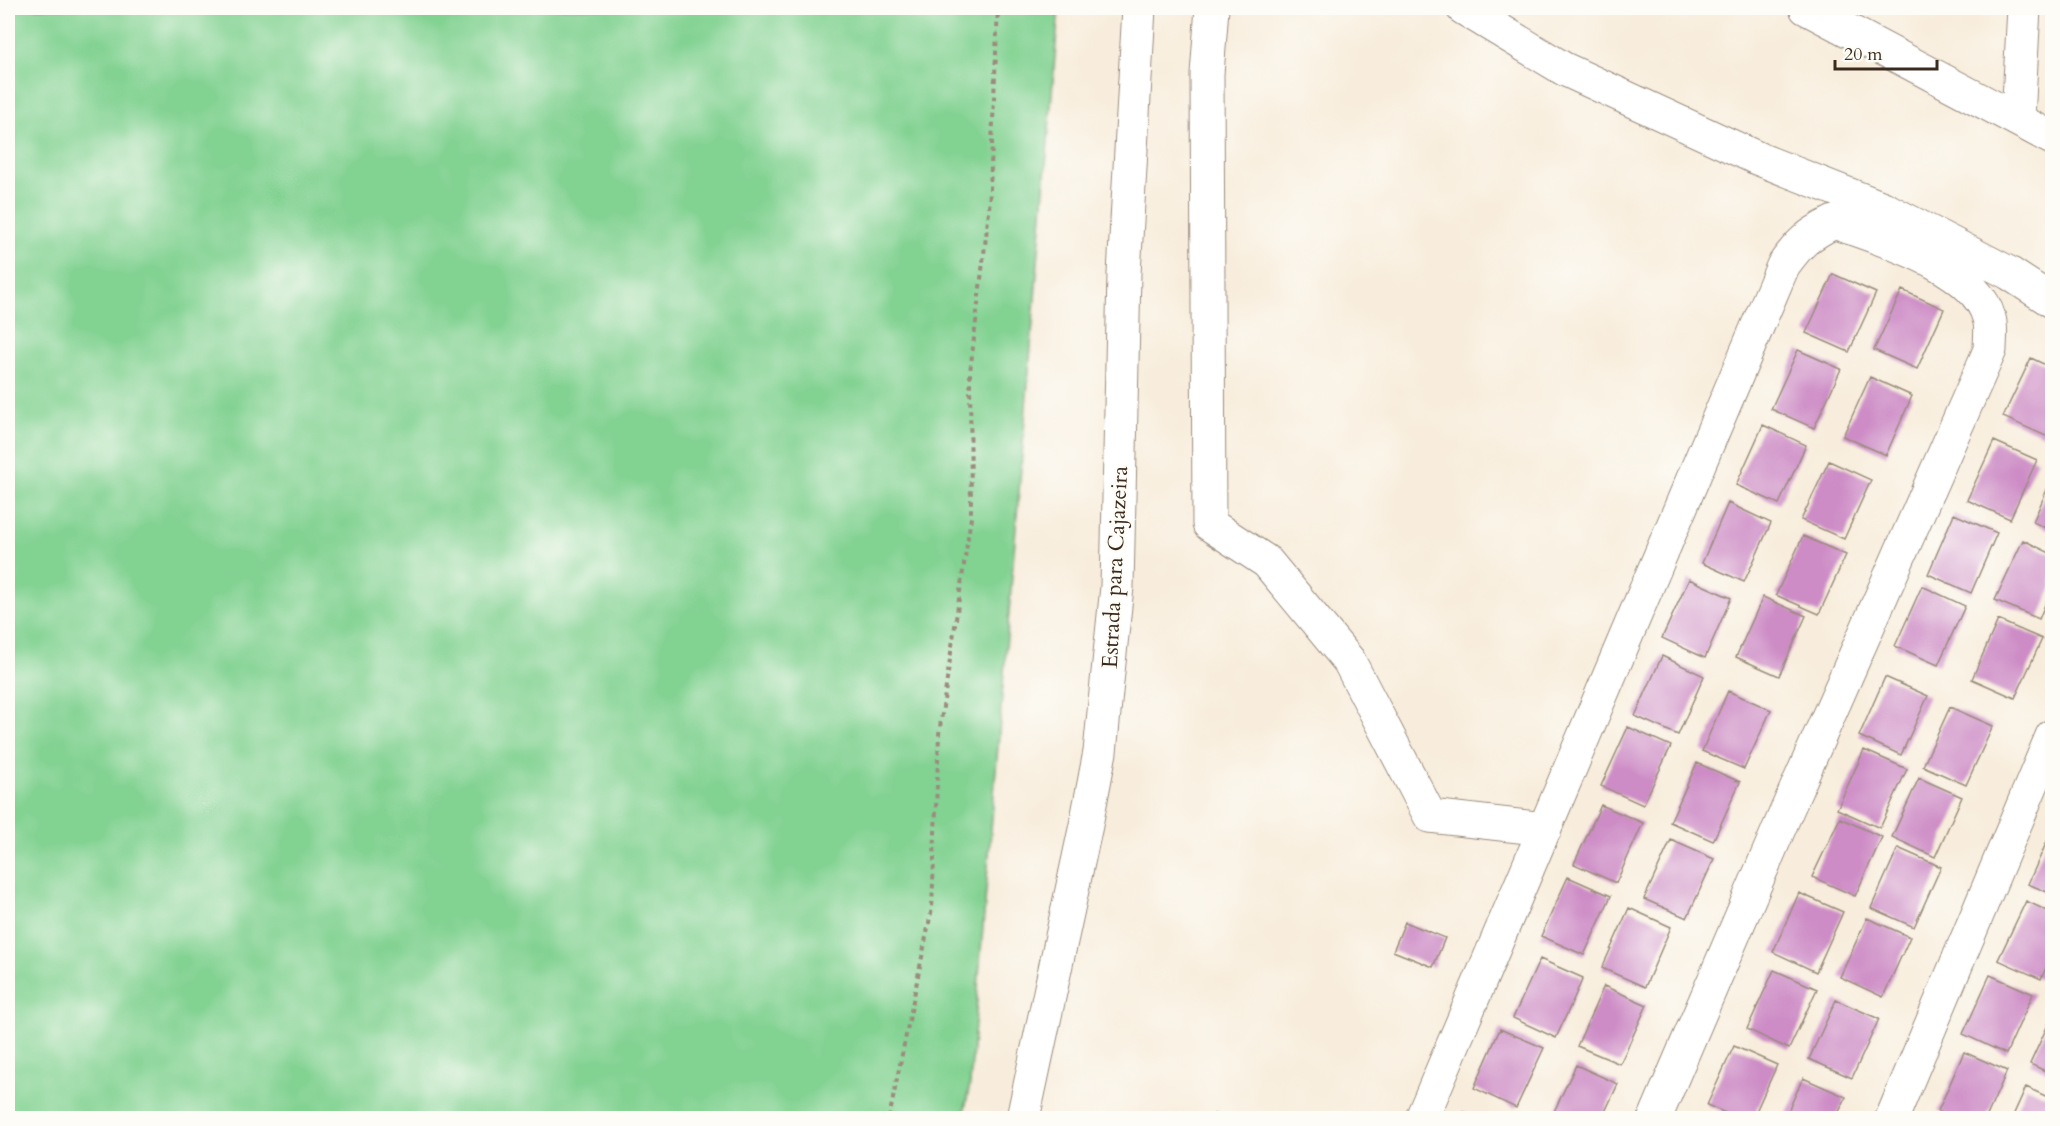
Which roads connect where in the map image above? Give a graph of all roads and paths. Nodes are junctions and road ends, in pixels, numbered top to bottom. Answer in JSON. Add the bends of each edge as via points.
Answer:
{"nodes":[{"id":1,"x":998,"y":8,"type":"edge"},
{"id":2,"x":1138,"y":8,"type":"edge"},
{"id":3,"x":1212,"y":8,"type":"edge"},
{"id":4,"x":1463,"y":8,"type":"edge"},
{"id":5,"x":1806,"y":8,"type":"edge"},
{"id":6,"x":2024,"y":8,"type":"edge"},
{"id":7,"x":2018,"y":118,"type":"junction"},
{"id":8,"x":2052,"y":138,"type":"edge"},
{"id":9,"x":2052,"y":301,"type":"edge"},
{"id":10,"x":2052,"y":736,"type":"edge"},
{"id":11,"x":1545,"y":829,"type":"junction"},
{"id":12,"x":889,"y":1119,"type":"edge"},
{"id":13,"x":1023,"y":1119,"type":"edge"},
{"id":14,"x":1422,"y":1119,"type":"edge"},
{"id":15,"x":1655,"y":1119,"type":"edge"},
{"id":16,"x":1892,"y":1119,"type":"edge"}],
"edges":[{"from":1,"to":12,"type":"path","via":[[989,211],[970,372],[971,517],[939,734],[932,908]]},
{"from":2,"to":13,"type":"street","name":"Estrada para Cajazeira","via":[[1124,274],[1117,586],[1100,752]]},
{"from":3,"to":11,"type":"street","via":[[1207,74],[1209,524],[1267,562],[1349,661],[1430,816]]},
{"from":4,"to":9,"type":"street","via":[[1564,69],[1759,159],[1883,208],[2008,273]]},
{"from":5,"to":7,"type":"street"},
{"from":6,"to":7,"type":"street"},
{"from":7,"to":8,"type":"street"},
{"from":10,"to":16,"type":"street"},
{"from":11,"to":14,"type":"street"},
{"from":11,"to":15,"type":"street","via":[[1783,266],[1797,246],[1813,232],[1834,222],[1905,248],[1954,273],[1969,285],[1990,318],[1990,350]]}]}
